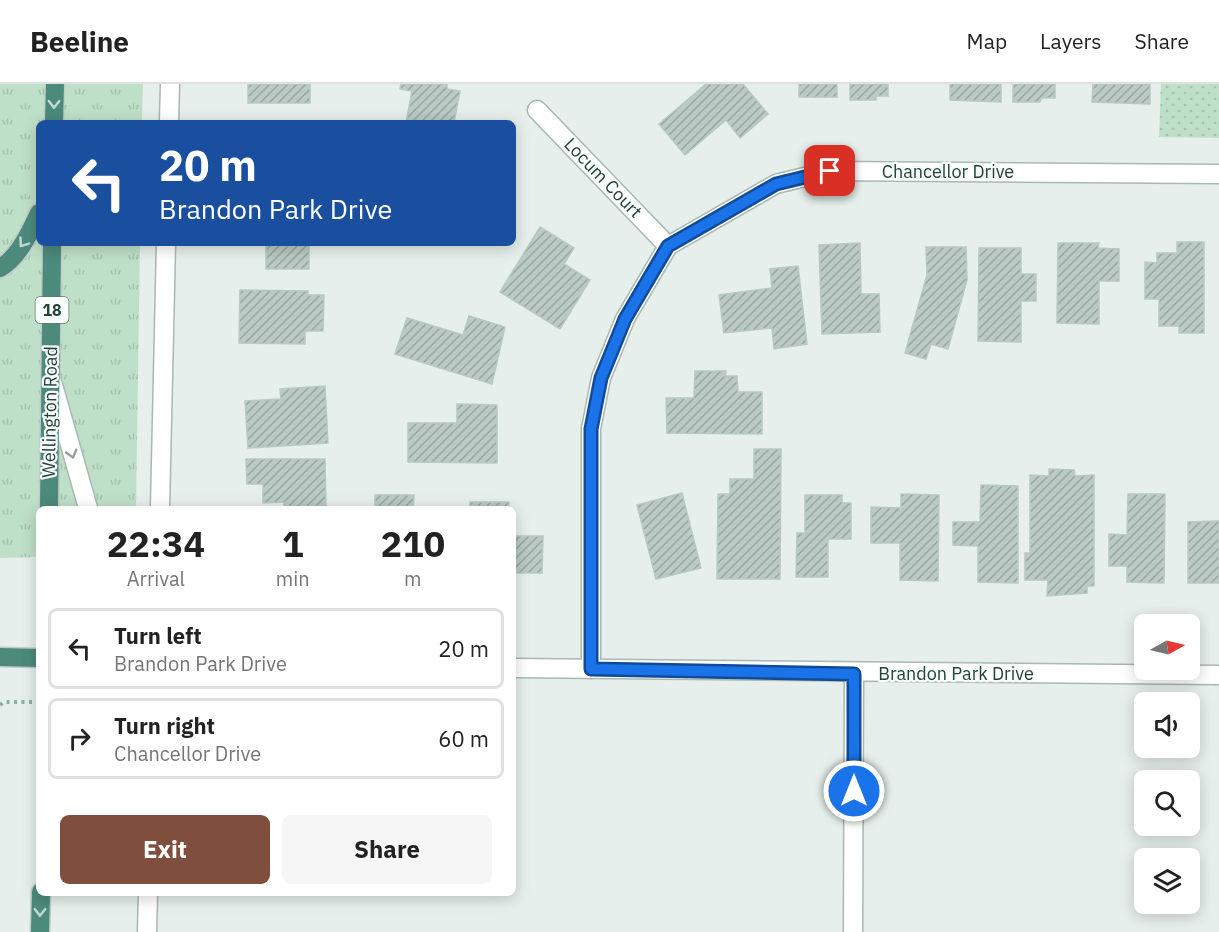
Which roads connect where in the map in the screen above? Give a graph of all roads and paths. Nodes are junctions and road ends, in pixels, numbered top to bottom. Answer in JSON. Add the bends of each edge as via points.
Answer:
{"nodes":[{"id":1,"x":55,"y":84,"type":"edge"},
{"id":2,"x":170,"y":84,"type":"edge"},
{"id":3,"x":537,"y":110,"type":"dead end"},
{"id":4,"x":54,"y":120,"type":"edge"},
{"id":5,"x":169,"y":120,"type":"edge"},
{"id":6,"x":1219,"y":174,"type":"edge"},
{"id":7,"x":36,"y":219,"type":"edge"},
{"id":8,"x":52,"y":246,"type":"edge"},
{"id":9,"x":166,"y":246,"type":"edge"},
{"id":10,"x":668,"y":246,"type":"junction"},
{"id":11,"x":0,"y":268,"type":"edge"},
{"id":12,"x":51,"y":378,"type":"junction"},
{"id":13,"x":49,"y":506,"type":"edge"},
{"id":14,"x":87,"y":506,"type":"edge"},
{"id":15,"x":160,"y":506,"type":"edge"},
{"id":16,"x":0,"y":657,"type":"edge"},
{"id":17,"x":36,"y":658,"type":"edge"},
{"id":18,"x":516,"y":668,"type":"edge"},
{"id":19,"x":591,"y":669,"type":"junction"},
{"id":20,"x":854,"y":674,"type":"junction"},
{"id":21,"x":1219,"y":675,"type":"edge"},
{"id":22,"x":36,"y":702,"type":"edge"},
{"id":23,"x":0,"y":705,"type":"edge"},
{"id":24,"x":41,"y":896,"type":"edge"},
{"id":25,"x":148,"y":896,"type":"edge"},
{"id":26,"x":40,"y":932,"type":"edge"},
{"id":27,"x":147,"y":932,"type":"edge"},
{"id":28,"x":853,"y":932,"type":"edge"}],
"edges":[{"from":1,"to":4,"type":"highway","one_way":true},
{"from":2,"to":5,"type":"street"},
{"from":3,"to":10,"type":"street","name":"Locum Court"},
{"from":6,"to":10,"type":"street","name":"Chancellor Drive","via":[[830,171],[776,184]]},
{"from":7,"to":11,"type":"highway","one_way":true,"via":[[8,264]]},
{"from":8,"to":12,"type":"highway","name":"Wellington Road","number":"18"},
{"from":9,"to":15,"type":"street"},
{"from":10,"to":19,"type":"street","name":"Chancellor Drive","via":[[625,319],[601,378],[591,429]]},
{"from":12,"to":13,"type":"highway","name":"Wellington Road","number":"18"},
{"from":12,"to":14,"type":"street","one_way":true},
{"from":16,"to":17,"type":"highway"},
{"from":18,"to":19,"type":"street","name":"Brandon Park Drive"},
{"from":19,"to":20,"type":"street","name":"Brandon Park Drive"},
{"from":20,"to":21,"type":"street","name":"Brandon Park Drive"},
{"from":20,"to":28,"type":"street"},
{"from":22,"to":23,"type":"path"},
{"from":24,"to":26,"type":"highway","one_way":true},
{"from":25,"to":27,"type":"street"}]}
